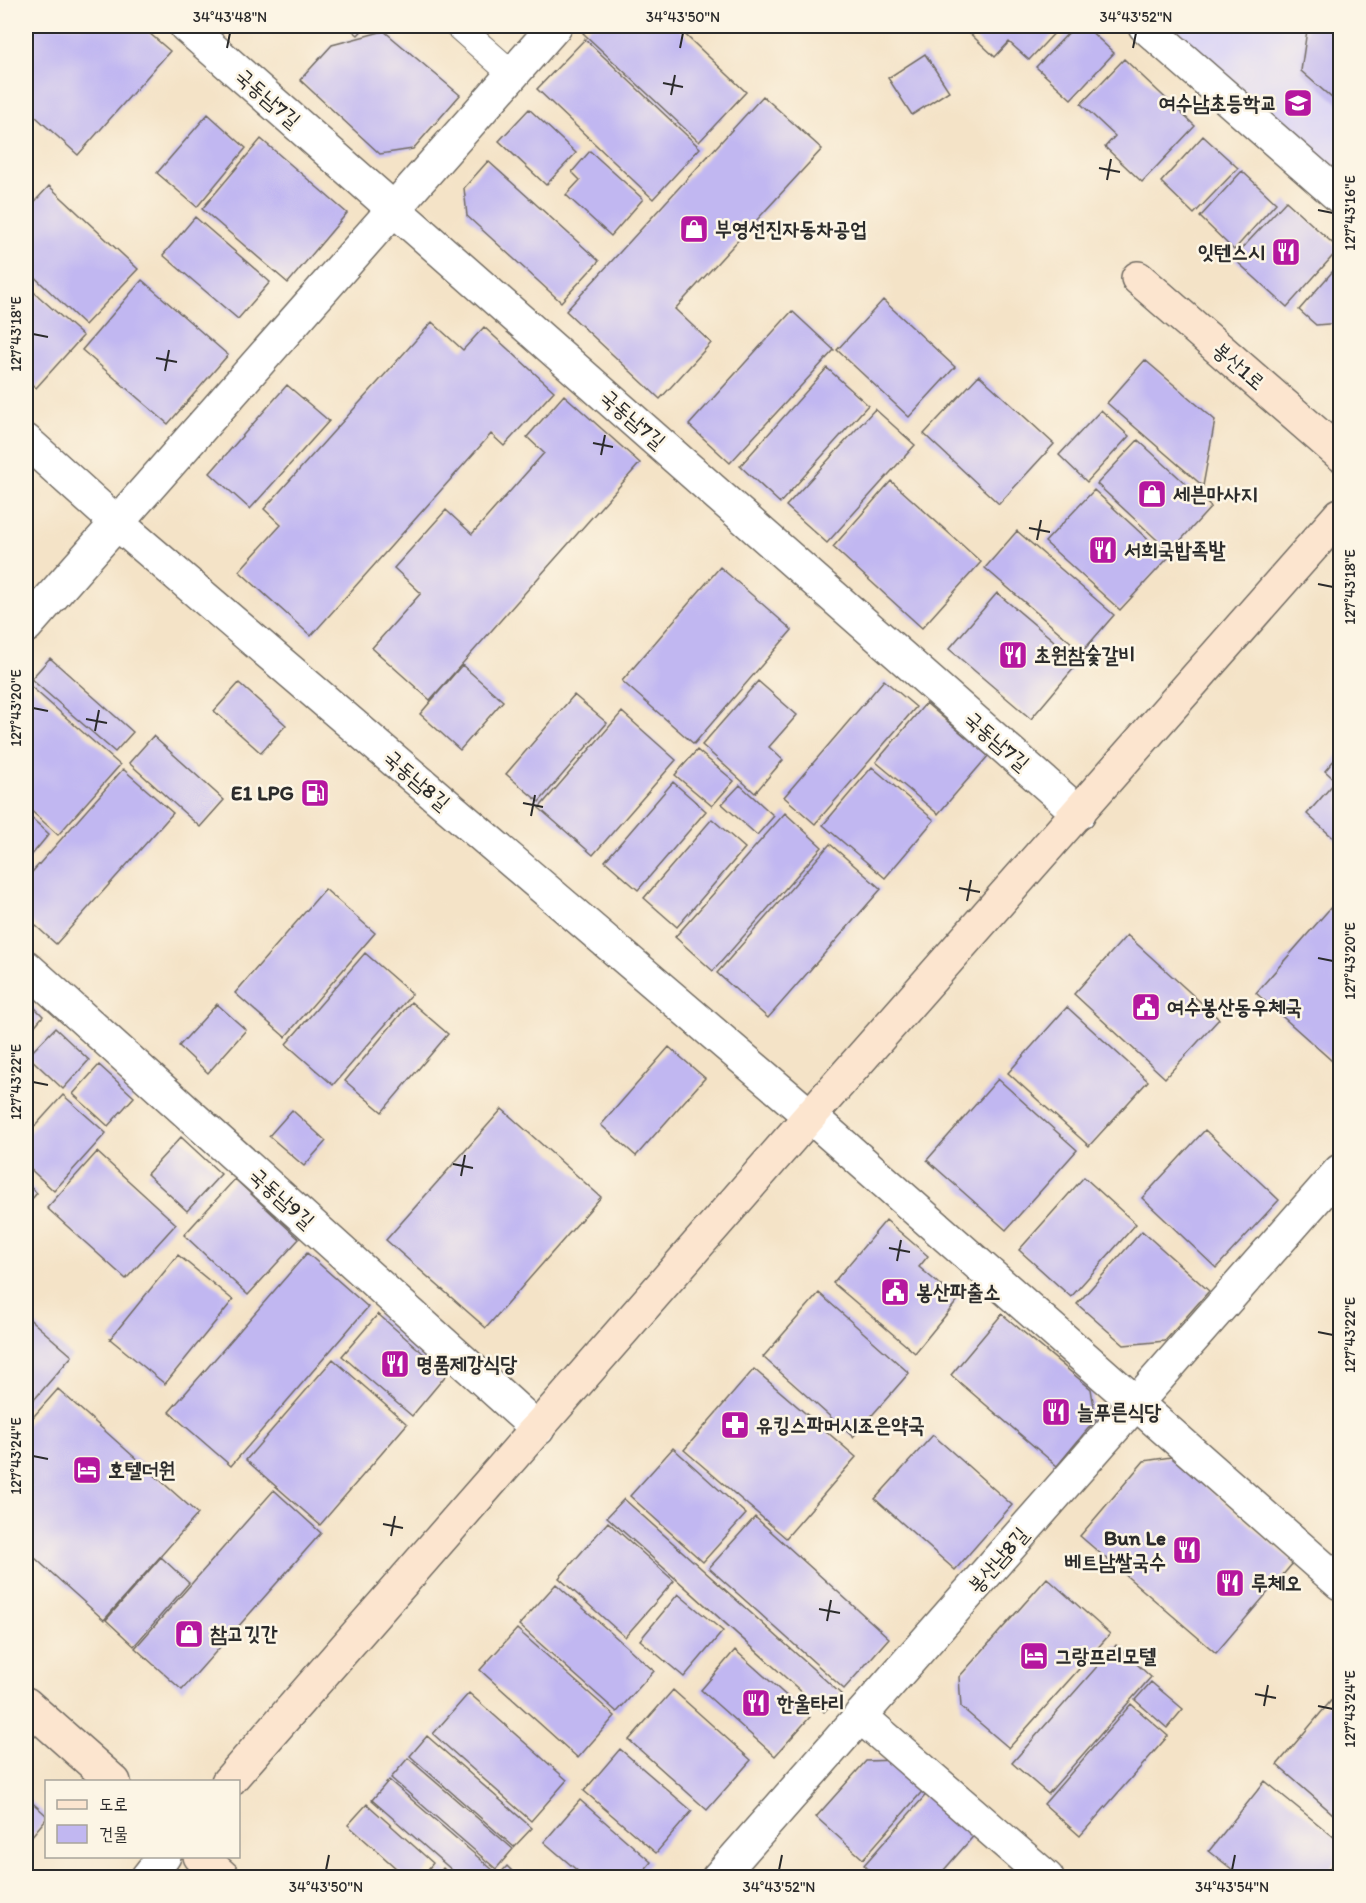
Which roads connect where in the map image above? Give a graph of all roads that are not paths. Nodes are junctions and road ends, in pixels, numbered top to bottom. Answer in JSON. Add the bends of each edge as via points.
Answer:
{"nodes":[{"id":1,"x":186,"y":26,"type":"edge"},
{"id":2,"x":458,"y":26,"type":"edge"},
{"id":3,"x":555,"y":26,"type":"edge"},
{"id":4,"x":1145,"y":26,"type":"edge"},
{"id":5,"x":512,"y":75,"type":"junction"},
{"id":6,"x":1341,"y":197,"type":"edge"},
{"id":7,"x":394,"y":209,"type":"junction"},
{"id":8,"x":1138,"y":278,"type":"dead end"},
{"id":9,"x":26,"y":441,"type":"edge"},
{"id":10,"x":1341,"y":454,"type":"edge"},
{"id":11,"x":1341,"y":515,"type":"edge"},
{"id":12,"x":117,"y":523,"type":"junction"},
{"id":13,"x":26,"y":626,"type":"edge"},
{"id":14,"x":1079,"y":813,"type":"junction"},
{"id":15,"x":26,"y":967,"type":"edge"},
{"id":16,"x":810,"y":1116,"type":"junction"},
{"id":17,"x":1341,"y":1172,"type":"edge"},
{"id":18,"x":1136,"y":1403,"type":"junction"},
{"id":19,"x":538,"y":1429,"type":"junction"},
{"id":20,"x":1341,"y":1583,"type":"edge"},
{"id":21,"x":26,"y":1704,"type":"edge"},
{"id":22,"x":860,"y":1716,"type":"junction"},
{"id":23,"x":112,"y":1780,"type":"edge"},
{"id":24,"x":230,"y":1780,"type":"edge"},
{"id":25,"x":163,"y":1858,"type":"edge"},
{"id":26,"x":201,"y":1858,"type":"edge"},
{"id":27,"x":147,"y":1878,"type":"edge"},
{"id":28,"x":224,"y":1878,"type":"edge"},
{"id":29,"x":718,"y":1878,"type":"edge"},
{"id":30,"x":1047,"y":1878,"type":"edge"}],
"edges":[{"from":1,"to":7,"type":"street","name":"국동남7길"},
{"from":2,"to":5,"type":"lane"},
{"from":3,"to":5,"type":"street"},
{"from":4,"to":6,"type":"street"},
{"from":5,"to":7,"type":"street"},
{"from":7,"to":12,"type":"street"},
{"from":7,"to":14,"type":"street","name":"국동남7길"},
{"from":8,"to":10,"type":"street","name":"봉산1로"},
{"from":9,"to":12,"type":"street","name":"국동남8길"},
{"from":11,"to":14,"type":"street"},
{"from":12,"to":13,"type":"street"},
{"from":12,"to":16,"type":"street","name":"국동남8길"},
{"from":14,"to":16,"type":"street"},
{"from":15,"to":19,"type":"street","name":"국동남9길"},
{"from":16,"to":18,"type":"street","name":"국동남8길"},
{"from":16,"to":19,"type":"street"},
{"from":17,"to":18,"type":"street","name":"봉산남8길"},
{"from":18,"to":20,"type":"street"},
{"from":18,"to":22,"type":"street","name":"봉산남8길"},
{"from":19,"to":24,"type":"street"},
{"from":21,"to":23,"type":"street"},
{"from":22,"to":29,"type":"street","name":"봉산남8길"},
{"from":22,"to":30,"type":"street"},
{"from":25,"to":27,"type":"street"},
{"from":26,"to":28,"type":"street"}]}
